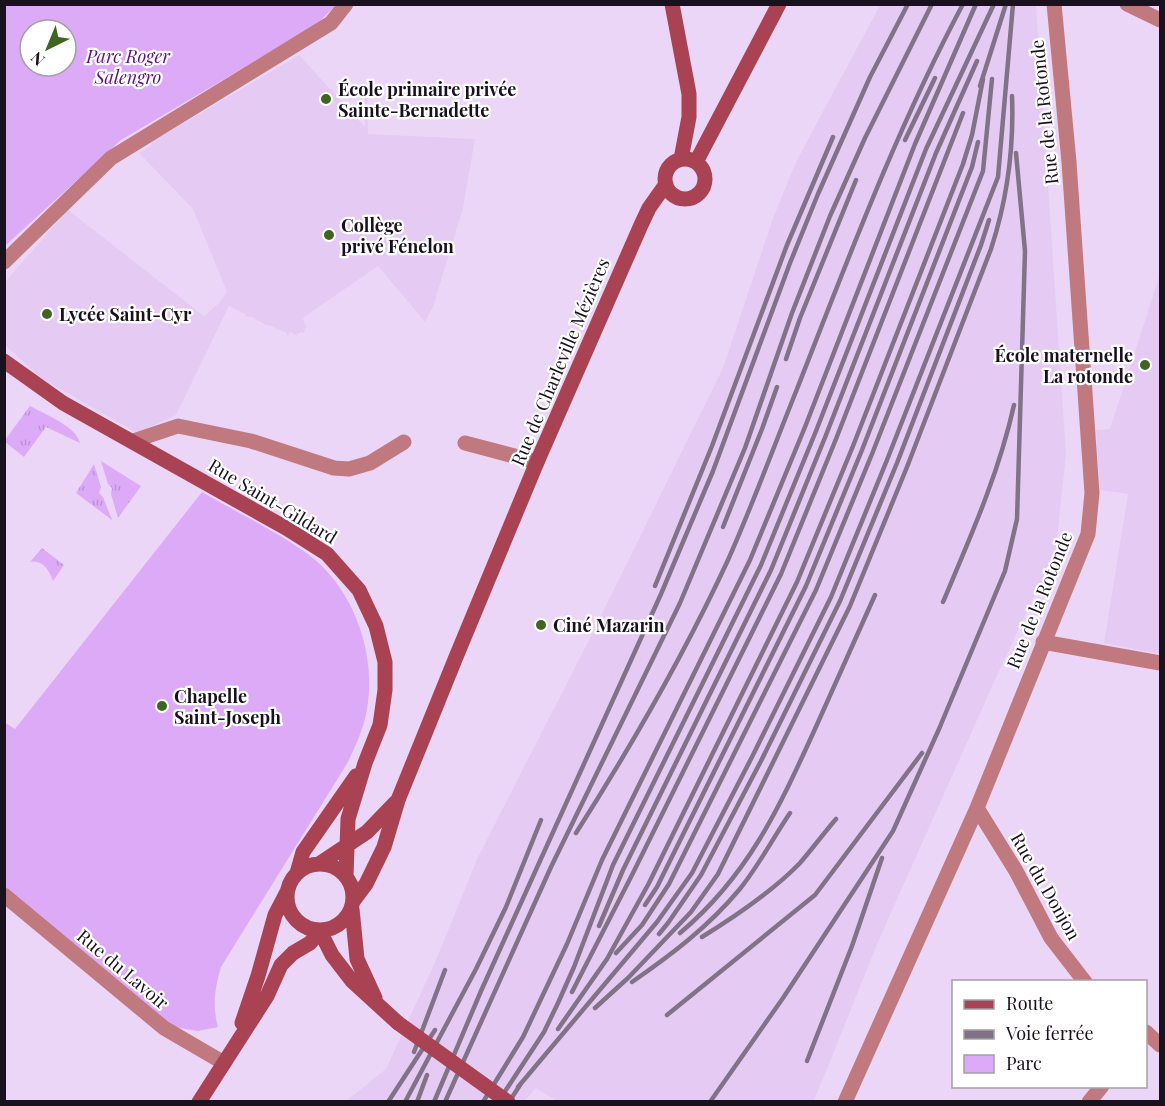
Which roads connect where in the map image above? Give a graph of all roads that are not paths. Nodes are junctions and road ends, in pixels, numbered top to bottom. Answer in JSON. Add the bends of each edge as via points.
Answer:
{"nodes":[{"id":1,"x":346,"y":4,"type":"edge"},
{"id":2,"x":672,"y":4,"type":"edge"},
{"id":3,"x":779,"y":4,"type":"edge"},
{"id":4,"x":1054,"y":4,"type":"edge"},
{"id":5,"x":1127,"y":4,"type":"edge"},
{"id":6,"x":1146,"y":8,"type":"edge"},
{"id":7,"x":1161,"y":20,"type":"edge"},
{"id":8,"x":688,"y":160,"type":"junction"},
{"id":9,"x":669,"y":189,"type":"junction"},
{"id":10,"x":4,"y":262,"type":"edge"},
{"id":11,"x":4,"y":361,"type":"edge"},
{"id":12,"x":133,"y":441,"type":"junction"},
{"id":13,"x":404,"y":442,"type":"dead end"},
{"id":14,"x":465,"y":443,"type":"dead end"},
{"id":15,"x":537,"y":462,"type":"junction"},
{"id":16,"x":1043,"y":642,"type":"junction"},
{"id":17,"x":1161,"y":663,"type":"edge"},
{"id":18,"x":365,"y":764,"type":"junction"},
{"id":19,"x":398,"y":800,"type":"junction"},
{"id":20,"x":976,"y":808,"type":"junction"},
{"id":21,"x":348,"y":846,"type":"junction"},
{"id":22,"x":319,"y":864,"type":"junction"},
{"id":23,"x":297,"y":873,"type":"junction"},
{"id":24,"x":346,"y":876,"type":"junction"},
{"id":25,"x":287,"y":892,"type":"junction"},
{"id":26,"x":4,"y":896,"type":"edge"},
{"id":27,"x":353,"y":905,"type":"junction"},
{"id":28,"x":320,"y":931,"type":"junction"},
{"id":29,"x":1084,"y":980,"type":"edge"},
{"id":30,"x":381,"y":1009,"type":"junction"},
{"id":31,"x":1147,"y":1034,"type":"edge"},
{"id":32,"x":1161,"y":1045,"type":"edge"},
{"id":33,"x":234,"y":1049,"type":"junction"},
{"id":34,"x":224,"y":1063,"type":"junction"},
{"id":35,"x":1100,"y":1088,"type":"edge"},
{"id":36,"x":199,"y":1101,"type":"edge"},
{"id":37,"x":508,"y":1101,"type":"edge"},
{"id":38,"x":845,"y":1101,"type":"edge"},
{"id":39,"x":1089,"y":1101,"type":"edge"}],
"edges":[{"from":1,"to":10,"type":"street","via":[[331,23],[111,158]]},
{"from":2,"to":8,"type":"main road","via":[[689,94]]},
{"from":3,"to":8,"type":"main road"},
{"from":4,"to":16,"type":"street","name":"Rue de la Rotonde","via":[[1070,162],[1092,493],[1082,551]]},
{"from":5,"to":6,"type":"street"},
{"from":6,"to":7,"type":"street"},
{"from":8,"to":9,"type":"main road","via":[[670,165],[666,171]]},
{"from":8,"to":9,"type":"main road","via":[[704,172],[702,189],[689,198],[677,197]]},
{"from":9,"to":15,"type":"main road","name":"Rue de Charleville Mézières","via":[[654,200],[641,225]]},
{"from":11,"to":12,"type":"main road","name":"Rue Saint-Gildard","via":[[63,403]]},
{"from":12,"to":13,"type":"street","via":[[178,426],[251,441],[334,468],[349,469],[370,463]]},
{"from":12,"to":18,"type":"main road","name":"Rue Saint-Gildard","via":[[327,554],[359,590],[376,626],[385,662],[380,725]]},
{"from":14,"to":15,"type":"street"},
{"from":15,"to":19,"type":"main road","name":"Rue de Charleville Mézières"},
{"from":16,"to":17,"type":"street"},
{"from":16,"to":20,"type":"street","name":"Rue de la Rotonde"},
{"from":18,"to":21,"type":"main road","name":"Rue Saint-Gildard","via":[[348,819]]},
{"from":18,"to":23,"type":"main road","name":"Rue Saint-Gildard","via":[[303,852]]},
{"from":19,"to":21,"type":"main road"},
{"from":19,"to":27,"type":"main road","via":[[384,847]]},
{"from":20,"to":29,"type":"street","name":"Rue du Donjon","via":[[1052,938]]},
{"from":20,"to":38,"type":"street","name":"Rue de la Rotonde"},
{"from":21,"to":22,"type":"main road"},
{"from":21,"to":24,"type":"main road","name":"Rue Saint-Gildard"},
{"from":22,"to":23,"type":"main road"},
{"from":22,"to":24,"type":"main road","via":[[339,869]]},
{"from":23,"to":25,"type":"main road"},
{"from":24,"to":27,"type":"main road"},
{"from":25,"to":28,"type":"main road","via":[[295,919]]},
{"from":25,"to":33,"type":"main road","via":[[275,915]]},
{"from":26,"to":34,"type":"street","name":"Rue du Lavoir","via":[[164,1028]]},
{"from":27,"to":28,"type":"main road","via":[[339,925]]},
{"from":27,"to":30,"type":"main road","via":[[357,959]]},
{"from":28,"to":30,"type":"main road","via":[[352,981]]},
{"from":28,"to":33,"type":"main road","via":[[282,965]]},
{"from":30,"to":37,"type":"main road","bridge":true},
{"from":31,"to":32,"type":"street"},
{"from":33,"to":34,"type":"main road"},
{"from":34,"to":36,"type":"main road"},
{"from":35,"to":39,"type":"street"}]}
